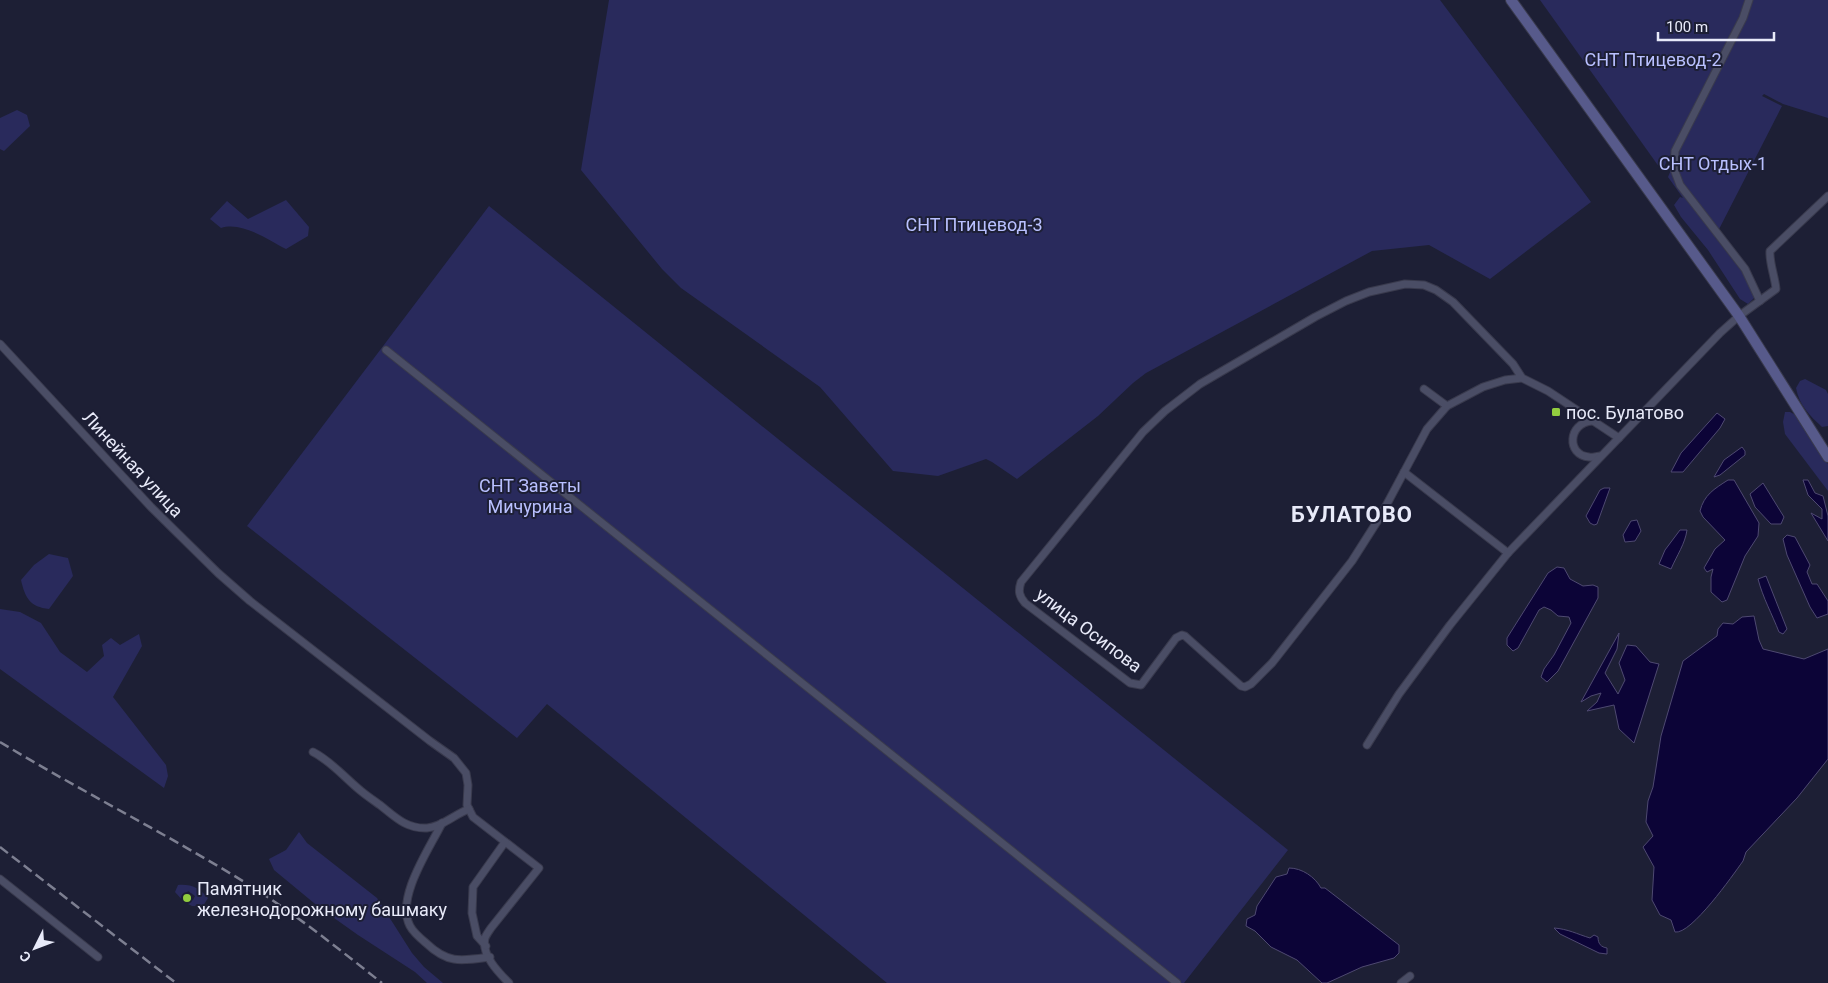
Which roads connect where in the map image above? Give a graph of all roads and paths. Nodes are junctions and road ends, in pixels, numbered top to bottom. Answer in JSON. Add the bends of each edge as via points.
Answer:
{"nodes":[{"id":1,"x":1749,"y":0,"type":"edge"},
{"id":2,"x":1514,"y":2,"type":"edge"},
{"id":3,"x":1828,"y":196,"type":"edge"},
{"id":4,"x":1760,"y":300,"type":"junction"},
{"id":5,"x":1739,"y":316,"type":"junction"},
{"id":6,"x":0,"y":344,"type":"edge"},
{"id":7,"x":386,"y":350,"type":"dead end"},
{"id":8,"x":1522,"y":378,"type":"junction"},
{"id":9,"x":1424,"y":389,"type":"dead end"},
{"id":10,"x":1447,"y":406,"type":"junction"},
{"id":11,"x":1592,"y":421,"type":"junction"},
{"id":12,"x":1618,"y":438,"type":"junction"},
{"id":13,"x":1601,"y":456,"type":"junction"},
{"id":14,"x":1828,"y":458,"type":"edge"},
{"id":15,"x":1404,"y":472,"type":"junction"},
{"id":16,"x":1508,"y":553,"type":"junction"},
{"id":17,"x":1367,"y":745,"type":"dead end"},
{"id":18,"x":313,"y":752,"type":"dead end"},
{"id":19,"x":470,"y":809,"type":"junction"},
{"id":20,"x":442,"y":822,"type":"junction"},
{"id":21,"x":505,"y":842,"type":"junction"},
{"id":22,"x":0,"y":879,"type":"edge"},
{"id":23,"x":486,"y":946,"type":"junction"},
{"id":24,"x":98,"y":957,"type":"dead end"},
{"id":25,"x":490,"y":957,"type":"junction"},
{"id":26,"x":1410,"y":976,"type":"dead end"},
{"id":27,"x":509,"y":983,"type":"edge"},
{"id":28,"x":1177,"y":983,"type":"edge"},
{"id":29,"x":1401,"y":983,"type":"edge"}],
"edges":[{"from":1,"to":4,"type":"street","via":[[1743,18],[1675,151],[1674,169],[1680,185],[1744,269]]},
{"from":2,"to":5,"type":"main road"},
{"from":3,"to":4,"type":"street","via":[[1770,251],[1776,289]]},
{"from":4,"to":5,"type":"street"},
{"from":5,"to":12,"type":"street"},
{"from":5,"to":14,"type":"main road"},
{"from":6,"to":19,"type":"street","name":"Линейная улица","via":[[151,507],[218,574],[454,758],[466,773],[467,805]]},
{"from":7,"to":28,"type":"street"},
{"from":8,"to":10,"type":"street","name":"улица Осипова","via":[[1483,387]]},
{"from":8,"to":11,"type":"street","name":"улица Осипова","via":[[1548,391]]},
{"from":8,"to":15,"type":"street","name":"улица Осипова","via":[[1513,364],[1453,302],[1436,290],[1424,285],[1405,284],[1346,301],[1200,384],[1165,411],[1143,432],[1021,582],[1020,597],[1130,683],[1141,685],[1176,638],[1182,635],[1245,687],[1272,663],[1352,561]]},
{"from":9,"to":10,"type":"street"},
{"from":10,"to":15,"type":"street","name":"улица Осипова","via":[[1427,430]]},
{"from":11,"to":12,"type":"street","name":"улица Осипова"},
{"from":11,"to":13,"type":"street","via":[[1578,427],[1573,435],[1573,445],[1588,458]]},
{"from":12,"to":13,"type":"street"},
{"from":13,"to":16,"type":"street"},
{"from":15,"to":16,"type":"street"},
{"from":16,"to":17,"type":"street","via":[[1399,694]]},
{"from":18,"to":20,"type":"street","via":[[322,756],[395,819],[412,827],[427,828]]},
{"from":19,"to":20,"type":"street"},
{"from":19,"to":21,"type":"street","via":[[474,817]]},
{"from":20,"to":25,"type":"street","via":[[407,893],[410,925],[441,955],[454,960]]},
{"from":21,"to":23,"type":"street","via":[[473,887],[472,913],[476,936]]},
{"from":21,"to":23,"type":"street","via":[[539,868],[491,928],[485,939]]},
{"from":22,"to":24,"type":"street"},
{"from":23,"to":25,"type":"street"},
{"from":25,"to":27,"type":"street"},
{"from":26,"to":29,"type":"street"}]}
